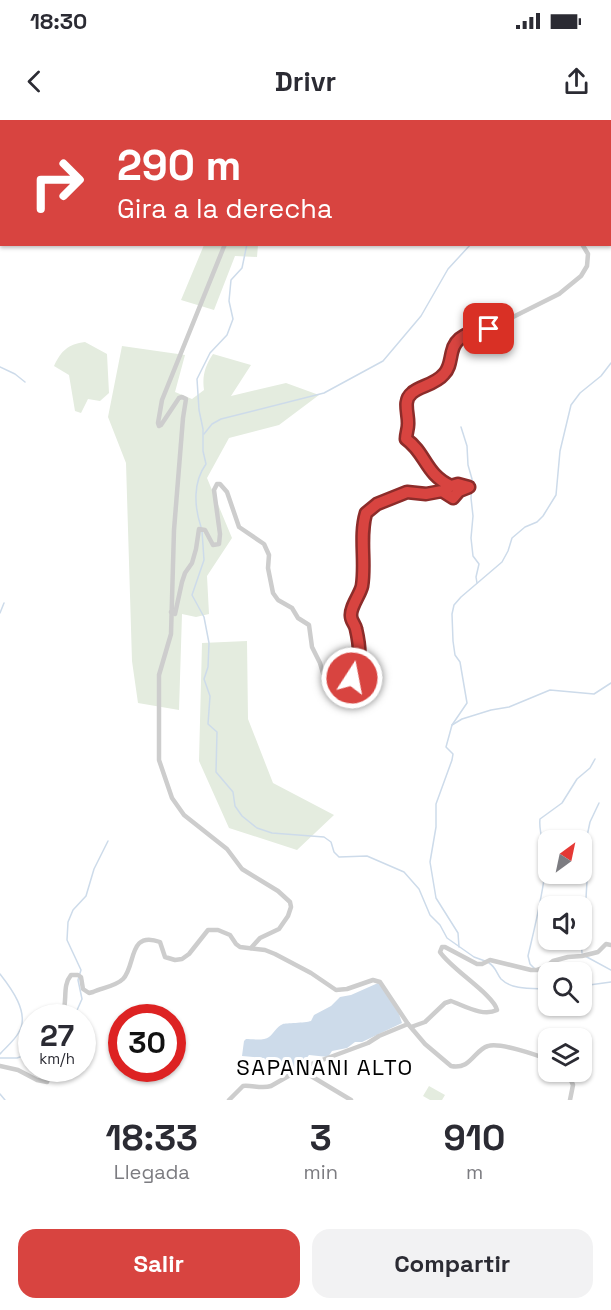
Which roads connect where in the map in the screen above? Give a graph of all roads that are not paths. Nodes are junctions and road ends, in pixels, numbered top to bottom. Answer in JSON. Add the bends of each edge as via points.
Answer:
{"nodes":[{"id":1,"x":224,"y":246,"type":"edge"},
{"id":2,"x":583,"y":246,"type":"edge"},
{"id":3,"x":171,"y":612,"type":"junction"},
{"id":4,"x":611,"y":945,"type":"edge"},
{"id":5,"x":251,"y":948,"type":"junction"},
{"id":6,"x":65,"y":1004,"type":"edge"},
{"id":7,"x":410,"y":1025,"type":"junction"},
{"id":8,"x":538,"y":1057,"type":"edge"},
{"id":9,"x":0,"y":1066,"type":"edge"},
{"id":10,"x":306,"y":1066,"type":"junction"},
{"id":11,"x":18,"y":1070,"type":"edge"},
{"id":12,"x":572,"y":1082,"type":"edge"},
{"id":13,"x":229,"y":1100,"type":"edge"},
{"id":14,"x":351,"y":1100,"type":"edge"},
{"id":15,"x":570,"y":1100,"type":"edge"}],
"edges":[{"from":1,"to":3,"type":"street","via":[[178,357],[158,423],[161,425],[180,398],[186,399]]},
{"from":2,"to":3,"type":"street","via":[[588,255],[581,276],[559,294],[489,329],[466,334],[455,343],[443,376],[409,398],[406,439],[438,478],[451,486],[469,487],[453,498],[442,491],[407,492],[366,513],[362,587],[351,612],[359,662],[352,678],[336,681],[323,673],[312,647],[309,625],[278,600],[273,592],[267,550],[239,527],[227,492],[220,484],[214,490],[219,544],[213,545],[205,530],[199,529],[175,614]]},
{"from":3,"to":5,"type":"street","via":[[171,634],[159,675],[159,760],[172,798],[184,815],[227,849],[242,869],[278,891],[291,905],[279,929],[260,938]]},
{"from":4,"to":7,"type":"street","via":[[531,970],[490,960],[477,963],[442,947],[443,957],[491,998],[497,1010],[490,1013],[451,1001],[425,1022]]},
{"from":5,"to":6,"type":"street","via":[[240,947],[226,932],[214,929],[208,930],[189,954],[175,960],[165,957],[160,942],[144,940],[134,950],[121,981],[89,993],[83,989],[81,977],[69,977]]},
{"from":5,"to":7,"type":"street","via":[[275,954],[336,990],[373,980],[380,982]]},
{"from":7,"to":8,"type":"street","via":[[425,1044],[452,1066],[469,1062],[483,1048],[496,1044]]},
{"from":7,"to":10,"type":"street"},
{"from":9,"to":11,"type":"street"},
{"from":10,"to":13,"type":"street","via":[[265,1088],[243,1086]]},
{"from":10,"to":14,"type":"street","via":[[311,1076]]},
{"from":12,"to":15,"type":"street"}]}
